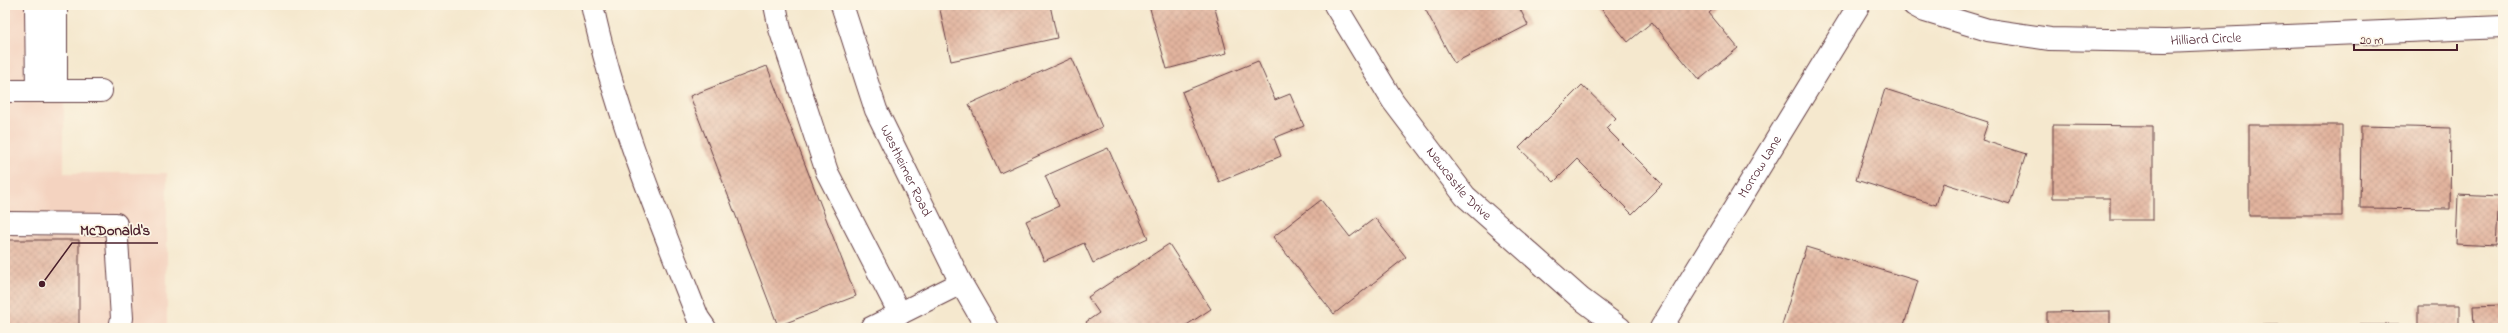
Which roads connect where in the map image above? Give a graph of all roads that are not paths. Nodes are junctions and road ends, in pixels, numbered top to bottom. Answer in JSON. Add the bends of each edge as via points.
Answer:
{"nodes":[{"id":1,"x":36,"y":5,"type":"edge"},
{"id":2,"x":56,"y":5,"type":"edge"},
{"id":3,"x":592,"y":5,"type":"edge"},
{"id":4,"x":775,"y":5,"type":"edge"},
{"id":5,"x":842,"y":5,"type":"edge"},
{"id":6,"x":1335,"y":5,"type":"edge"},
{"id":7,"x":1859,"y":5,"type":"edge"},
{"id":8,"x":1914,"y":5,"type":"edge"},
{"id":9,"x":2503,"y":27,"type":"edge"},
{"id":10,"x":5,"y":91,"type":"edge"},
{"id":11,"x":47,"y":91,"type":"junction"},
{"id":12,"x":101,"y":91,"type":"dead end"},
{"id":13,"x":5,"y":223,"type":"edge"},
{"id":14,"x":960,"y":283,"type":"junction"},
{"id":15,"x":900,"y":314,"type":"junction"},
{"id":16,"x":120,"y":328,"type":"edge"},
{"id":17,"x":705,"y":328,"type":"edge"},
{"id":18,"x":871,"y":328,"type":"edge"},
{"id":19,"x":987,"y":328,"type":"edge"},
{"id":20,"x":1620,"y":328,"type":"edge"},
{"id":21,"x":1660,"y":328,"type":"edge"}],
"edges":[{"from":1,"to":11,"type":"street"},
{"from":2,"to":11,"type":"street"},
{"from":3,"to":17,"type":"street","via":[[598,33],[642,177],[698,318]]},
{"from":4,"to":15,"type":"street","via":[[780,29],[827,172]]},
{"from":5,"to":14,"type":"street","name":"Westheimer Road","via":[[876,110]]},
{"from":6,"to":20,"type":"street","name":"Newcastle Drive","via":[[1392,101],[1465,196],[1580,298]]},
{"from":7,"to":21,"type":"street","name":"Morrow Lane"},
{"from":8,"to":9,"type":"street","name":"Hilliard Circle","via":[[1925,11],[1988,30],[2050,39],[2165,41]]},
{"from":10,"to":11,"type":"street"},
{"from":11,"to":12,"type":"street"},
{"from":13,"to":16,"type":"street","via":[[116,224],[122,318]]},
{"from":14,"to":15,"type":"street"},
{"from":14,"to":19,"type":"street","name":"Westheimer Road"},
{"from":15,"to":18,"type":"street"}]}
